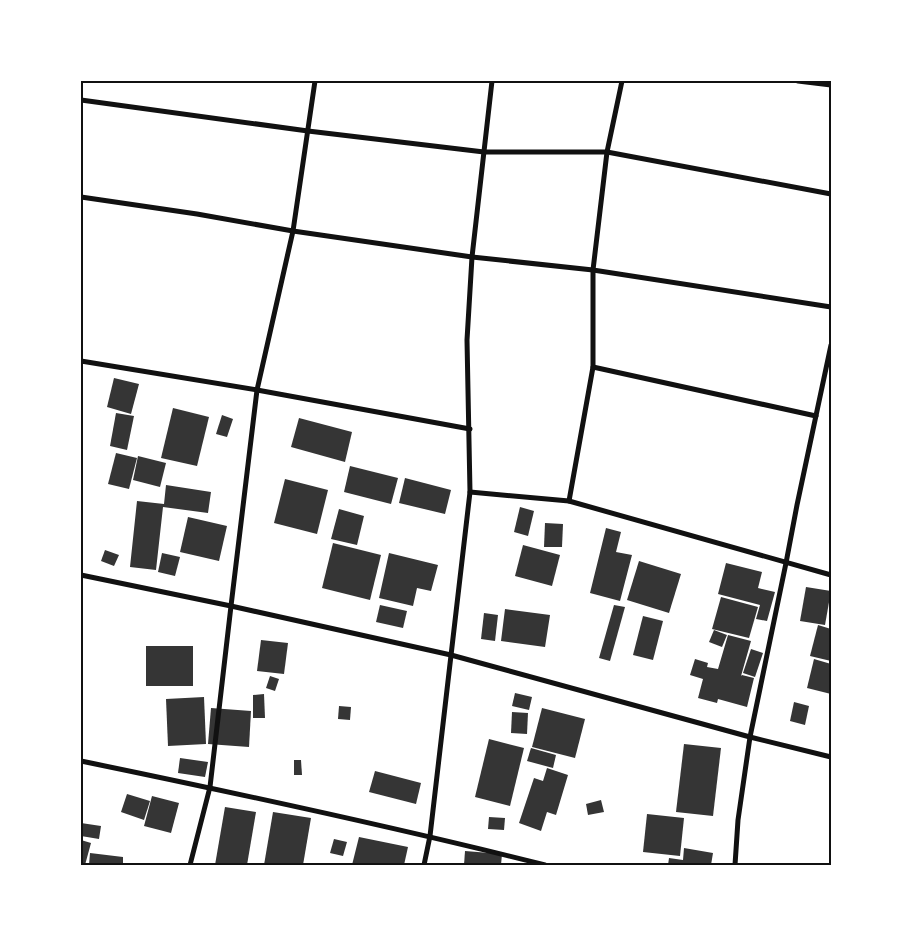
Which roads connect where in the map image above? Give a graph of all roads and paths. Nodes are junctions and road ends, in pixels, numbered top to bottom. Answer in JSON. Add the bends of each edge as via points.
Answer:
{"nodes":[{"id":1,"x":315,"y":81,"type":"edge"},
{"id":2,"x":492,"y":81,"type":"edge"},
{"id":3,"x":622,"y":81,"type":"edge"},
{"id":4,"x":798,"y":81,"type":"edge"},
{"id":5,"x":831,"y":85,"type":"edge"},
{"id":6,"x":81,"y":100,"type":"edge"},
{"id":7,"x":308,"y":131,"type":"junction"},
{"id":8,"x":484,"y":152,"type":"junction"},
{"id":9,"x":607,"y":152,"type":"junction"},
{"id":10,"x":831,"y":194,"type":"edge"},
{"id":11,"x":81,"y":196,"type":"edge"},
{"id":12,"x":293,"y":231,"type":"junction"},
{"id":13,"x":472,"y":257,"type":"junction"},
{"id":14,"x":593,"y":270,"type":"junction"},
{"id":15,"x":831,"y":307,"type":"edge"},
{"id":16,"x":831,"y":345,"type":"edge"},
{"id":17,"x":81,"y":361,"type":"edge"},
{"id":18,"x":593,"y":367,"type":"junction"},
{"id":19,"x":257,"y":390,"type":"junction"},
{"id":20,"x":816,"y":416,"type":"junction"},
{"id":21,"x":470,"y":429,"type":"junction"},
{"id":22,"x":470,"y":492,"type":"junction"},
{"id":23,"x":569,"y":501,"type":"junction"},
{"id":24,"x":786,"y":563,"type":"junction"},
{"id":25,"x":81,"y":575,"type":"edge"},
{"id":26,"x":831,"y":575,"type":"edge"},
{"id":27,"x":231,"y":606,"type":"junction"},
{"id":28,"x":451,"y":655,"type":"junction"},
{"id":29,"x":750,"y":737,"type":"junction"},
{"id":30,"x":831,"y":757,"type":"edge"},
{"id":31,"x":81,"y":761,"type":"edge"},
{"id":32,"x":210,"y":787,"type":"junction"},
{"id":33,"x":430,"y":836,"type":"junction"},
{"id":34,"x":190,"y":865,"type":"edge"},
{"id":35,"x":424,"y":865,"type":"edge"},
{"id":36,"x":545,"y":865,"type":"edge"},
{"id":37,"x":735,"y":865,"type":"edge"}],
"edges":[{"from":1,"to":7,"type":"street"},
{"from":2,"to":8,"type":"street"},
{"from":3,"to":9,"type":"street"},
{"from":4,"to":5,"type":"street"},
{"from":6,"to":7,"type":"street"},
{"from":7,"to":8,"type":"street"},
{"from":7,"to":12,"type":"street"},
{"from":8,"to":9,"type":"street"},
{"from":8,"to":13,"type":"street"},
{"from":9,"to":10,"type":"street"},
{"from":9,"to":14,"type":"street"},
{"from":11,"to":12,"type":"street"},
{"from":12,"to":13,"type":"street"},
{"from":12,"to":19,"type":"street"},
{"from":13,"to":14,"type":"street"},
{"from":13,"to":21,"type":"street","via":[[467,340]]},
{"from":14,"to":15,"type":"street"},
{"from":14,"to":18,"type":"street"},
{"from":16,"to":20,"type":"street"},
{"from":17,"to":19,"type":"street"},
{"from":18,"to":20,"type":"street"},
{"from":18,"to":23,"type":"street"},
{"from":19,"to":21,"type":"street"},
{"from":19,"to":27,"type":"street"},
{"from":20,"to":24,"type":"street"},
{"from":21,"to":22,"type":"street"},
{"from":22,"to":23,"type":"street"},
{"from":22,"to":28,"type":"street"},
{"from":23,"to":24,"type":"street"},
{"from":24,"to":26,"type":"street"},
{"from":24,"to":29,"type":"street"},
{"from":25,"to":27,"type":"street"},
{"from":27,"to":28,"type":"street"},
{"from":27,"to":32,"type":"street"},
{"from":28,"to":29,"type":"street"},
{"from":28,"to":33,"type":"street"},
{"from":29,"to":30,"type":"street"},
{"from":29,"to":37,"type":"street"},
{"from":31,"to":32,"type":"street"},
{"from":32,"to":33,"type":"street"},
{"from":32,"to":34,"type":"street"},
{"from":33,"to":35,"type":"street"},
{"from":33,"to":36,"type":"street"}]}
